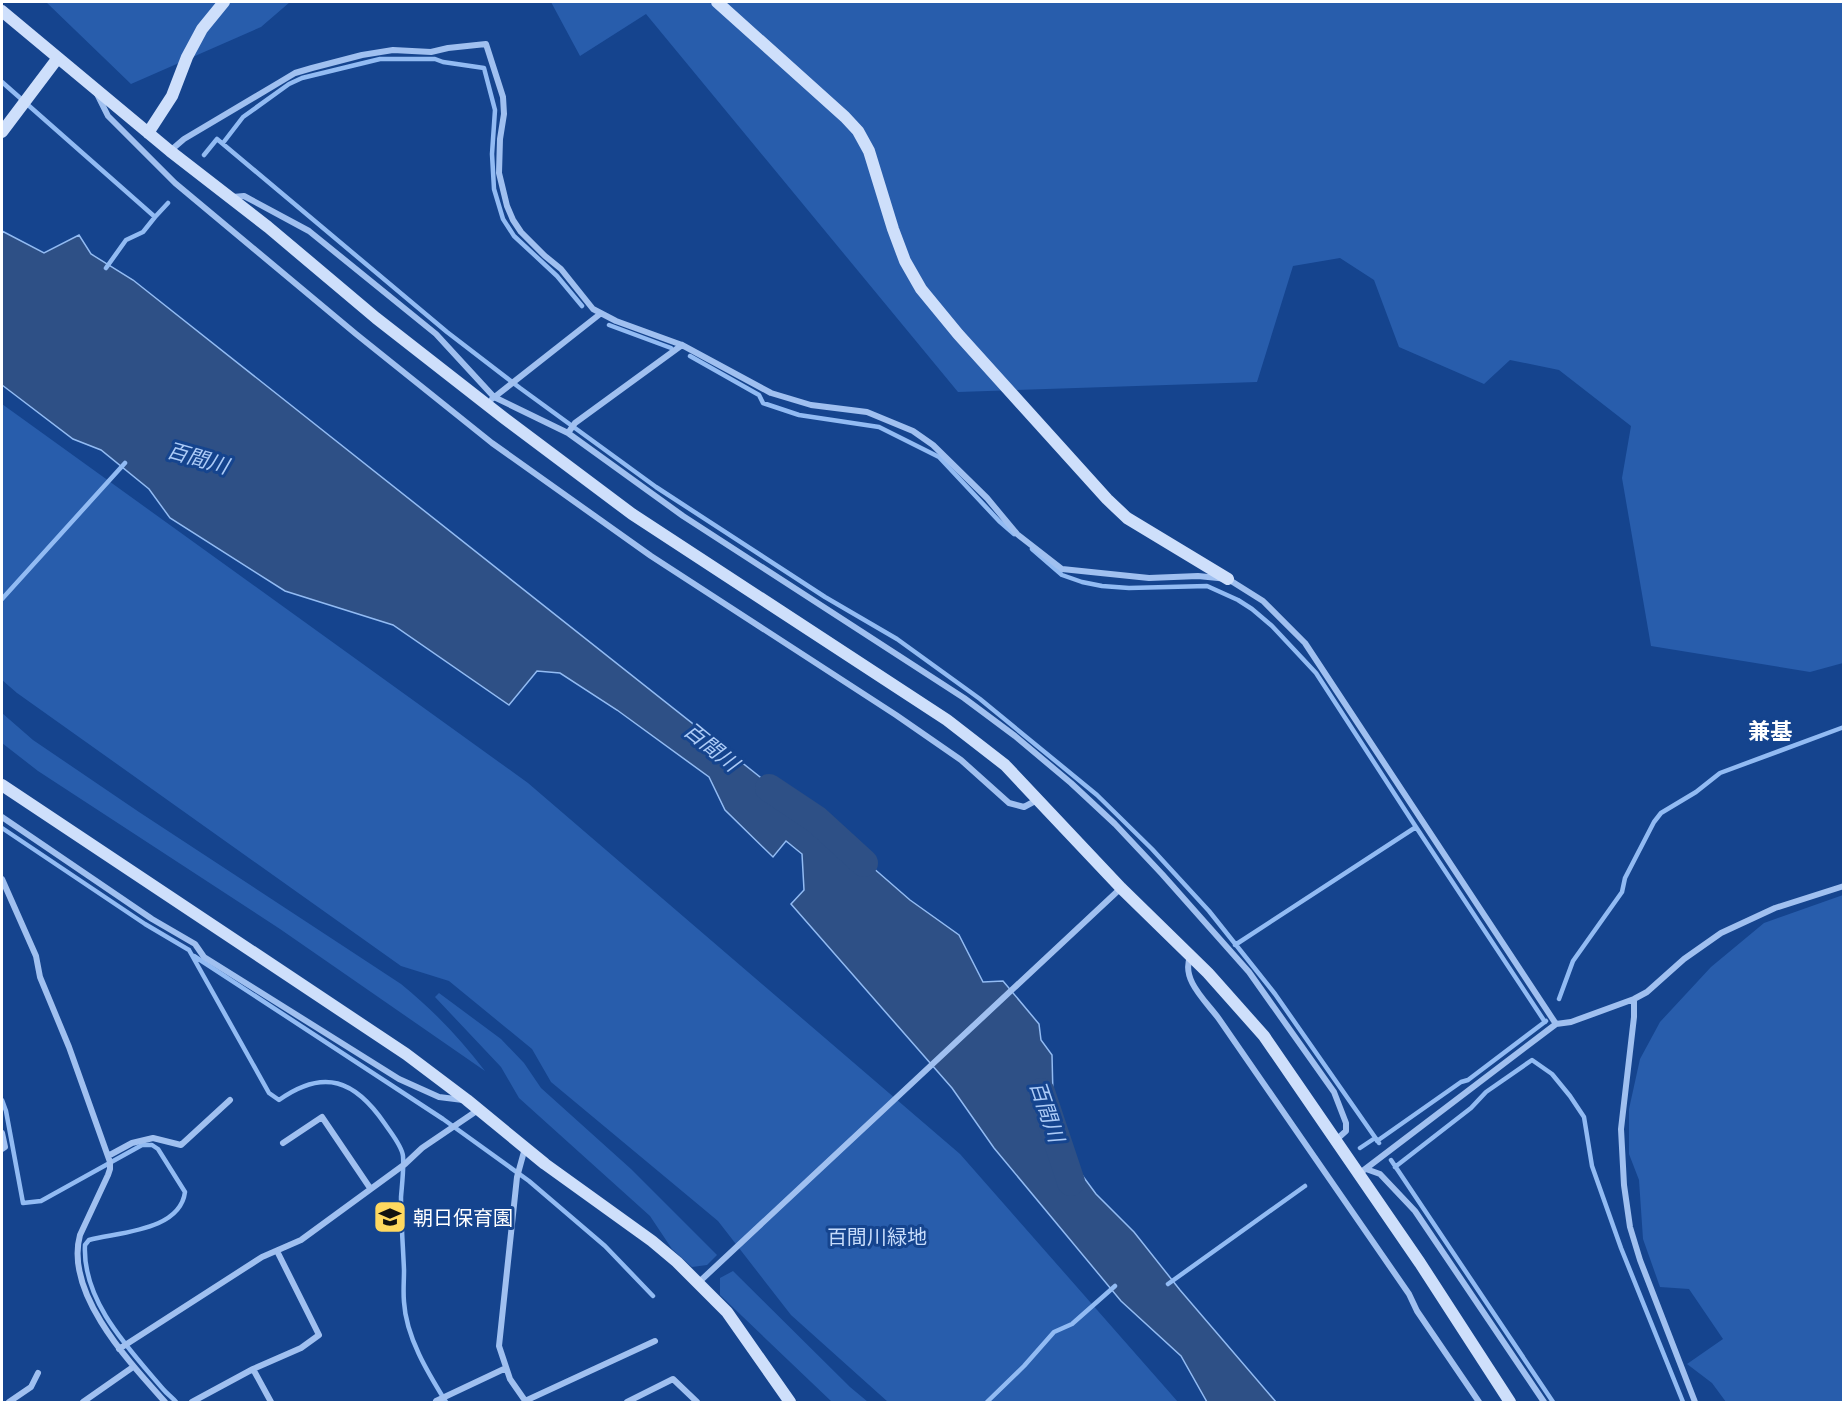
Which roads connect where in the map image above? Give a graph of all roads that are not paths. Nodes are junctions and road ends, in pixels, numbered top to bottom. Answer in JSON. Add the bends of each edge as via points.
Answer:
{"nodes":[{"id":1,"x":224,"y":2,"type":"edge"},
{"id":2,"x":717,"y":2,"type":"edge"},
{"id":3,"x":2,"y":11,"type":"edge"},
{"id":4,"x":57,"y":59,"type":"junction"},
{"id":5,"x":92,"y":86,"type":"junction"},
{"id":6,"x":2,"y":132,"type":"edge"},
{"id":7,"x":148,"y":133,"type":"junction"},
{"id":8,"x":170,"y":151,"type":"junction"},
{"id":9,"x":230,"y":197,"type":"junction"},
{"id":10,"x":600,"y":314,"type":"junction"},
{"id":11,"x":682,"y":345,"type":"junction"},
{"id":12,"x":490,"y":400,"type":"junction"},
{"id":13,"x":571,"y":428,"type":"junction"},
{"id":14,"x":1228,"y":579,"type":"junction"},
{"id":15,"x":2,"y":785,"type":"edge"},
{"id":16,"x":1037,"y":800,"type":"junction"},
{"id":17,"x":2,"y":817,"type":"edge"},
{"id":18,"x":2,"y":879,"type":"edge"},
{"id":19,"x":1844,"y":886,"type":"edge"},
{"id":20,"x":1121,"y":888,"type":"junction"},
{"id":21,"x":1191,"y":956,"type":"junction"},
{"id":22,"x":1634,"y":999,"type":"junction"},
{"id":23,"x":1556,"y":1024,"type":"junction"},
{"id":24,"x":230,"y":1100,"type":"dead end"},
{"id":25,"x":467,"y":1100,"type":"junction"},
{"id":26,"x":478,"y":1109,"type":"junction"},
{"id":27,"x":2,"y":1133,"type":"edge"},
{"id":28,"x":1336,"y":1140,"type":"junction"},
{"id":29,"x":283,"y":1143,"type":"dead end"},
{"id":30,"x":525,"y":1148,"type":"junction"},
{"id":31,"x":2,"y":1149,"type":"edge"},
{"id":32,"x":109,"y":1162,"type":"junction"},
{"id":33,"x":1363,"y":1171,"type":"junction"},
{"id":34,"x":370,"y":1188,"type":"junction"},
{"id":35,"x":277,"y":1251,"type":"junction"},
{"id":36,"x":703,"y":1279,"type":"junction"},
{"id":37,"x":654,"y":1341,"type":"dead end"},
{"id":38,"x":125,"y":1346,"type":"junction"},
{"id":39,"x":133,"y":1367,"type":"junction"},
{"id":40,"x":506,"y":1368,"type":"junction"},
{"id":41,"x":253,"y":1369,"type":"junction"},
{"id":42,"x":38,"y":1373,"type":"dead end"},
{"id":43,"x":441,"y":1399,"type":"edge"},
{"id":44,"x":9,"y":1402,"type":"edge"},
{"id":45,"x":83,"y":1402,"type":"edge"},
{"id":46,"x":165,"y":1402,"type":"edge"},
{"id":47,"x":192,"y":1402,"type":"edge"},
{"id":48,"x":271,"y":1402,"type":"edge"},
{"id":49,"x":525,"y":1402,"type":"edge"},
{"id":50,"x":627,"y":1402,"type":"edge"},
{"id":51,"x":697,"y":1402,"type":"edge"},
{"id":52,"x":790,"y":1402,"type":"edge"},
{"id":53,"x":1479,"y":1402,"type":"edge"},
{"id":54,"x":1510,"y":1402,"type":"edge"},
{"id":55,"x":1544,"y":1402,"type":"edge"},
{"id":56,"x":1695,"y":1402,"type":"edge"}],
"edges":[{"from":1,"to":7,"type":"street","via":[[202,29],[172,96]]},
{"from":2,"to":14,"type":"street","via":[[858,131],[869,151],[904,261],[921,289],[1002,384],[1127,518]]},
{"from":3,"to":4,"type":"street"},
{"from":4,"to":5,"type":"street"},
{"from":4,"to":6,"type":"street"},
{"from":5,"to":7,"type":"street"},
{"from":5,"to":16,"type":"street","via":[[108,116],[175,183],[492,442],[651,556],[960,760],[1009,802],[1024,807]]},
{"from":7,"to":8,"type":"street"},
{"from":8,"to":9,"type":"street"},
{"from":8,"to":10,"type":"street","via":[[295,73],[393,50],[431,52],[486,44],[503,97],[499,173],[513,220]]},
{"from":9,"to":12,"type":"street","via":[[375,318]]},
{"from":9,"to":12,"type":"street","via":[[244,196],[309,231],[436,334]]},
{"from":10,"to":11,"type":"street"},
{"from":10,"to":12,"type":"street"},
{"from":11,"to":13,"type":"street"},
{"from":11,"to":14,"type":"street","via":[[771,393],[811,405],[867,412],[913,431],[979,490],[1017,534],[1062,569],[1149,578]]},
{"from":12,"to":13,"type":"street"},
{"from":12,"to":16,"type":"street","via":[[632,514],[947,720],[1005,765]]},
{"from":13,"to":28,"type":"street","via":[[683,516],[964,698],[1071,783],[1115,824],[1249,972],[1334,1092],[1346,1123],[1346,1131]]},
{"from":14,"to":23,"type":"street","via":[[1263,601],[1305,643]]},
{"from":15,"to":25,"type":"street","via":[[406,1054]]},
{"from":16,"to":20,"type":"street"},
{"from":17,"to":25,"type":"street","via":[[195,944],[204,957],[399,1079],[439,1097]]},
{"from":18,"to":32,"type":"street","via":[[36,956],[40,977]]},
{"from":19,"to":22,"type":"street","via":[[1775,908],[1721,933]]},
{"from":20,"to":21,"type":"street"},
{"from":20,"to":36,"type":"street"},
{"from":21,"to":28,"type":"street","via":[[1264,1036]]},
{"from":21,"to":53,"type":"street","via":[[1188,978],[1402,1284]]},
{"from":22,"to":23,"type":"street"},
{"from":22,"to":56,"type":"street","via":[[1621,1130],[1624,1185],[1635,1245]]},
{"from":23,"to":33,"type":"street"},
{"from":24,"to":32,"type":"street","via":[[181,1144],[153,1138],[132,1143]]},
{"from":25,"to":26,"type":"street"},
{"from":26,"to":30,"type":"street"},
{"from":26,"to":34,"type":"street"},
{"from":27,"to":31,"type":"street"},
{"from":28,"to":33,"type":"street"},
{"from":29,"to":34,"type":"street","via":[[322,1118]]},
{"from":30,"to":36,"type":"street"},
{"from":30,"to":40,"type":"street","via":[[518,1169],[499,1346]]},
{"from":32,"to":38,"type":"street","via":[[80,1236],[77,1258],[102,1325]]},
{"from":33,"to":54,"type":"street"},
{"from":33,"to":55,"type":"street","via":[[1380,1174],[1415,1211]]},
{"from":34,"to":35,"type":"street","via":[[301,1240]]},
{"from":35,"to":38,"type":"street"},
{"from":35,"to":41,"type":"street","via":[[319,1335],[301,1348]]},
{"from":36,"to":52,"type":"street"},
{"from":37,"to":49,"type":"street"},
{"from":38,"to":39,"type":"street"},
{"from":39,"to":45,"type":"street"},
{"from":39,"to":46,"type":"street"},
{"from":40,"to":43,"type":"street"},
{"from":40,"to":49,"type":"street"},
{"from":41,"to":47,"type":"street"},
{"from":41,"to":48,"type":"street"},
{"from":42,"to":44,"type":"street","via":[[31,1387]]},
{"from":50,"to":51,"type":"street","via":[[673,1380]]}]}
